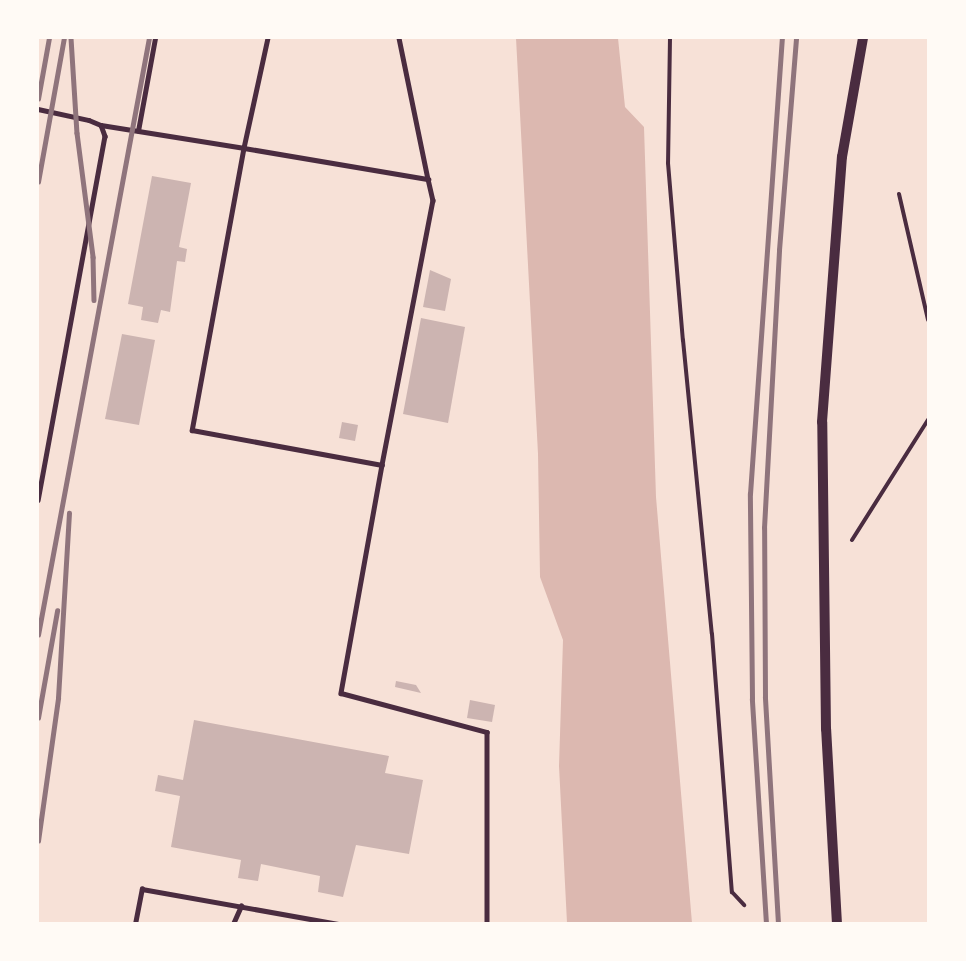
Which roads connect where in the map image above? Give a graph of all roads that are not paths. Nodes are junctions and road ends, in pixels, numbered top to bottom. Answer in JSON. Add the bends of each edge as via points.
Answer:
{"nodes":[{"id":1,"x":155,"y":38,"type":"edge"},
{"id":2,"x":268,"y":38,"type":"edge"},
{"id":3,"x":399,"y":38,"type":"edge"},
{"id":4,"x":863,"y":38,"type":"edge"},
{"id":5,"x":38,"y":109,"type":"edge"},
{"id":6,"x":101,"y":125,"type":"junction"},
{"id":7,"x":138,"y":131,"type":"junction"},
{"id":8,"x":244,"y":148,"type":"junction"},
{"id":9,"x":428,"y":179,"type":"junction"},
{"id":10,"x":382,"y":465,"type":"junction"},
{"id":11,"x":38,"y":500,"type":"edge"},
{"id":12,"x":241,"y":906,"type":"junction"},
{"id":13,"x":135,"y":924,"type":"edge"},
{"id":14,"x":233,"y":924,"type":"edge"},
{"id":15,"x":338,"y":924,"type":"edge"},
{"id":16,"x":487,"y":924,"type":"edge"},
{"id":17,"x":837,"y":924,"type":"edge"}],
"edges":[{"from":1,"to":7,"type":"lane"},
{"from":2,"to":8,"type":"lane"},
{"from":3,"to":9,"type":"lane"},
{"from":4,"to":17,"type":"street","via":[[842,157],[822,422],[826,729]]},
{"from":5,"to":6,"type":"lane"},
{"from":6,"to":7,"type":"lane"},
{"from":6,"to":11,"type":"lane","via":[[105,136]]},
{"from":7,"to":8,"type":"lane"},
{"from":8,"to":9,"type":"lane"},
{"from":8,"to":10,"type":"lane","via":[[192,430]]},
{"from":9,"to":10,"type":"lane","via":[[433,200]]},
{"from":10,"to":16,"type":"lane","via":[[341,693],[487,732]]},
{"from":12,"to":13,"type":"lane","via":[[142,889]]},
{"from":12,"to":14,"type":"lane"},
{"from":12,"to":15,"type":"lane"}]}
